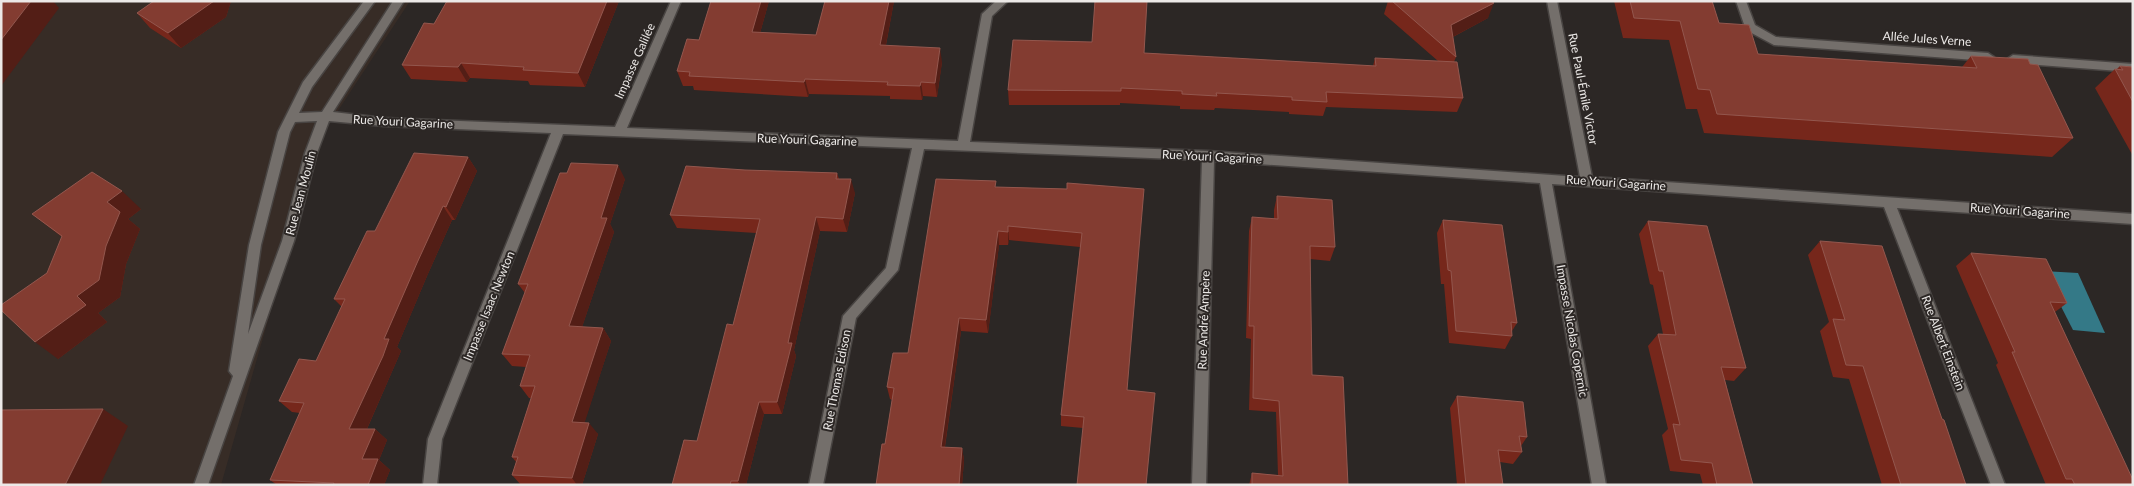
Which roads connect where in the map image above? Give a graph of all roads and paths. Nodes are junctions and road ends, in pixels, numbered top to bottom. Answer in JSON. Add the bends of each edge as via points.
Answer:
{"nodes":[{"id":1,"x":370,"y":1,"type":"edge"},
{"id":2,"x":399,"y":1,"type":"edge"},
{"id":3,"x":676,"y":1,"type":"edge"},
{"id":4,"x":1002,"y":1,"type":"edge"},
{"id":5,"x":1552,"y":1,"type":"edge"},
{"id":6,"x":1741,"y":1,"type":"edge"},
{"id":7,"x":2133,"y":68,"type":"edge"},
{"id":8,"x":325,"y":116,"type":"junction"},
{"id":9,"x":290,"y":118,"type":"junction"},
{"id":10,"x":559,"y":129,"type":"junction"},
{"id":11,"x":619,"y":132,"type":"junction"},
{"id":12,"x":920,"y":144,"type":"junction"},
{"id":13,"x":963,"y":146,"type":"junction"},
{"id":14,"x":1208,"y":156,"type":"junction"},
{"id":15,"x":1545,"y":178,"type":"junction"},
{"id":16,"x":1587,"y":181,"type":"junction"},
{"id":17,"x":1888,"y":201,"type":"junction"},
{"id":18,"x":2133,"y":219,"type":"edge"},
{"id":19,"x":233,"y":398,"type":"junction"},
{"id":20,"x":201,"y":485,"type":"edge"},
{"id":21,"x":430,"y":485,"type":"edge"},
{"id":22,"x":816,"y":485,"type":"edge"},
{"id":23,"x":1199,"y":485,"type":"edge"},
{"id":24,"x":1599,"y":485,"type":"edge"},
{"id":25,"x":1998,"y":485,"type":"edge"}],
"edges":[{"from":1,"to":9,"type":"street","name":"Rue Jean Moulin","via":[[306,85]]},
{"from":2,"to":8,"type":"street","name":"Rue Jean Moulin"},
{"from":3,"to":11,"type":"street","name":"Impasse Galilée"},
{"from":4,"to":13,"type":"street","via":[[987,14]]},
{"from":5,"to":16,"type":"street","name":"Rue Paul-Émile Victor"},
{"from":6,"to":7,"type":"street","name":"Allée Jules Verne","via":[[1750,27],[1774,41]]},
{"from":8,"to":9,"type":"street","name":"Rue Youri Gagarine"},
{"from":8,"to":10,"type":"street","name":"Rue Youri Gagarine","via":[[384,122]]},
{"from":8,"to":19,"type":"street","name":"Rue Jean Moulin","via":[[310,153],[288,241]]},
{"from":9,"to":19,"type":"street","name":"Rue Jean Moulin","via":[[256,245]]},
{"from":10,"to":11,"type":"street","name":"Rue Youri Gagarine"},
{"from":10,"to":21,"type":"street","name":"Impasse Isaac Newton","via":[[435,439]]},
{"from":11,"to":12,"type":"street","name":"Rue Youri Gagarine"},
{"from":12,"to":13,"type":"street","name":"Rue Youri Gagarine"},
{"from":12,"to":22,"type":"street","name":"Rue Thomas Edison","via":[[892,270],[850,316]]},
{"from":13,"to":14,"type":"street","name":"Rue Youri Gagarine"},
{"from":14,"to":15,"type":"street","name":"Rue Youri Gagarine"},
{"from":14,"to":23,"type":"street","name":"Rue André Ampère"},
{"from":15,"to":16,"type":"street","name":"Rue Youri Gagarine"},
{"from":15,"to":24,"type":"street","name":"Impasse Nicolas Copernic"},
{"from":16,"to":17,"type":"street","name":"Rue Youri Gagarine"},
{"from":17,"to":18,"type":"street","name":"Rue Youri Gagarine"},
{"from":17,"to":25,"type":"street","name":"Rue Albert Einstein"},
{"from":19,"to":20,"type":"street","name":"Rue Jean Moulin"}]}
